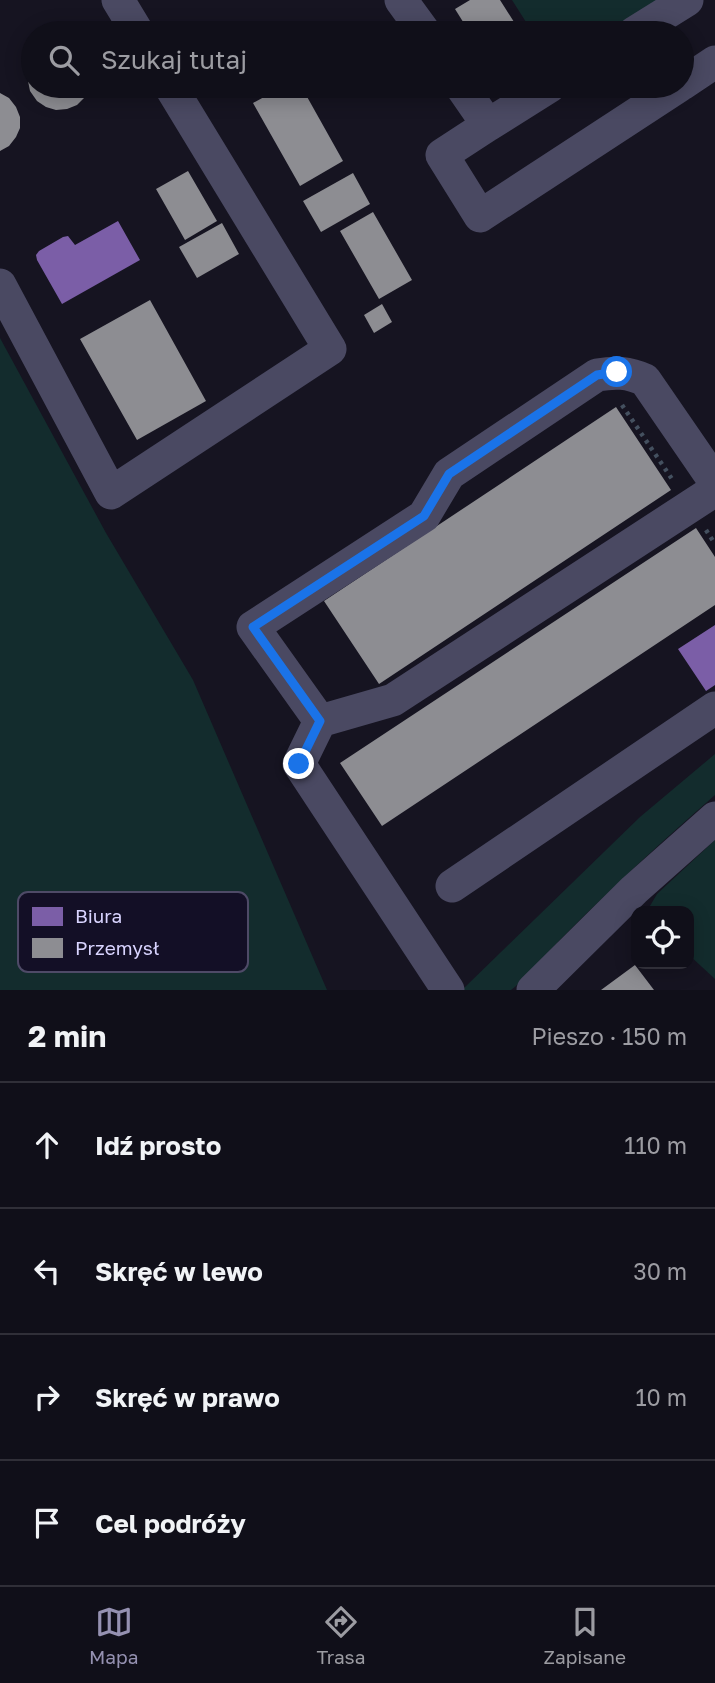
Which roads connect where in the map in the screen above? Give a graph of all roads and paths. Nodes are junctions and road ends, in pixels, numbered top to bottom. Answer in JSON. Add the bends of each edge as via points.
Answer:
{"nodes":[{"id":1,"x":118,"y":0,"type":"edge"},
{"id":2,"x":401,"y":0,"type":"edge"},
{"id":3,"x":687,"y":0,"type":"edge"},
{"id":4,"x":131,"y":21,"type":"edge"},
{"id":5,"x":416,"y":21,"type":"edge"},
{"id":6,"x":653,"y":21,"type":"edge"},
{"id":7,"x":715,"y":62,"type":"edge"},
{"id":8,"x":694,"y":76,"type":"edge"},
{"id":9,"x":177,"y":98,"type":"edge"},
{"id":10,"x":469,"y":98,"type":"edge"},
{"id":11,"x":531,"y":98,"type":"edge"},
{"id":12,"x":660,"y":98,"type":"edge"},
{"id":13,"x":488,"y":125,"type":"junction"},
{"id":14,"x":0,"y":285,"type":"edge"},
{"id":15,"x":597,"y":375,"type":"junction"},
{"id":16,"x":715,"y":482,"type":"edge"},
{"id":17,"x":702,"y":498,"type":"edge"},
{"id":18,"x":715,"y":544,"type":"edge"},
{"id":19,"x":715,"y":708,"type":"edge"},
{"id":20,"x":320,"y":721,"type":"junction"},
{"id":21,"x":715,"y":818,"type":"edge"},
{"id":22,"x":452,"y":886,"type":"dead end"},
{"id":23,"x":448,"y":990,"type":"edge"},
{"id":24,"x":533,"y":990,"type":"edge"}],
"edges":[{"from":1,"to":4,"type":"street"},
{"from":2,"to":5,"type":"street"},
{"from":3,"to":6,"type":"street"},
{"from":7,"to":8,"type":"street"},
{"from":9,"to":14,"type":"street","via":[[330,349],[111,493]]},
{"from":10,"to":13,"type":"street"},
{"from":11,"to":13,"type":"street"},
{"from":12,"to":13,"type":"street","via":[[480,216],[442,155]]},
{"from":15,"to":16,"type":"street","via":[[617,372],[645,380]]},
{"from":15,"to":17,"type":"path"},
{"from":15,"to":20,"type":"street","via":[[449,474],[424,516],[253,627]]},
{"from":17,"to":18,"type":"path"},
{"from":17,"to":20,"type":"street","via":[[393,699]]},
{"from":19,"to":22,"type":"street"},
{"from":20,"to":23,"type":"street","via":[[299,764]]},
{"from":21,"to":24,"type":"street"}]}
